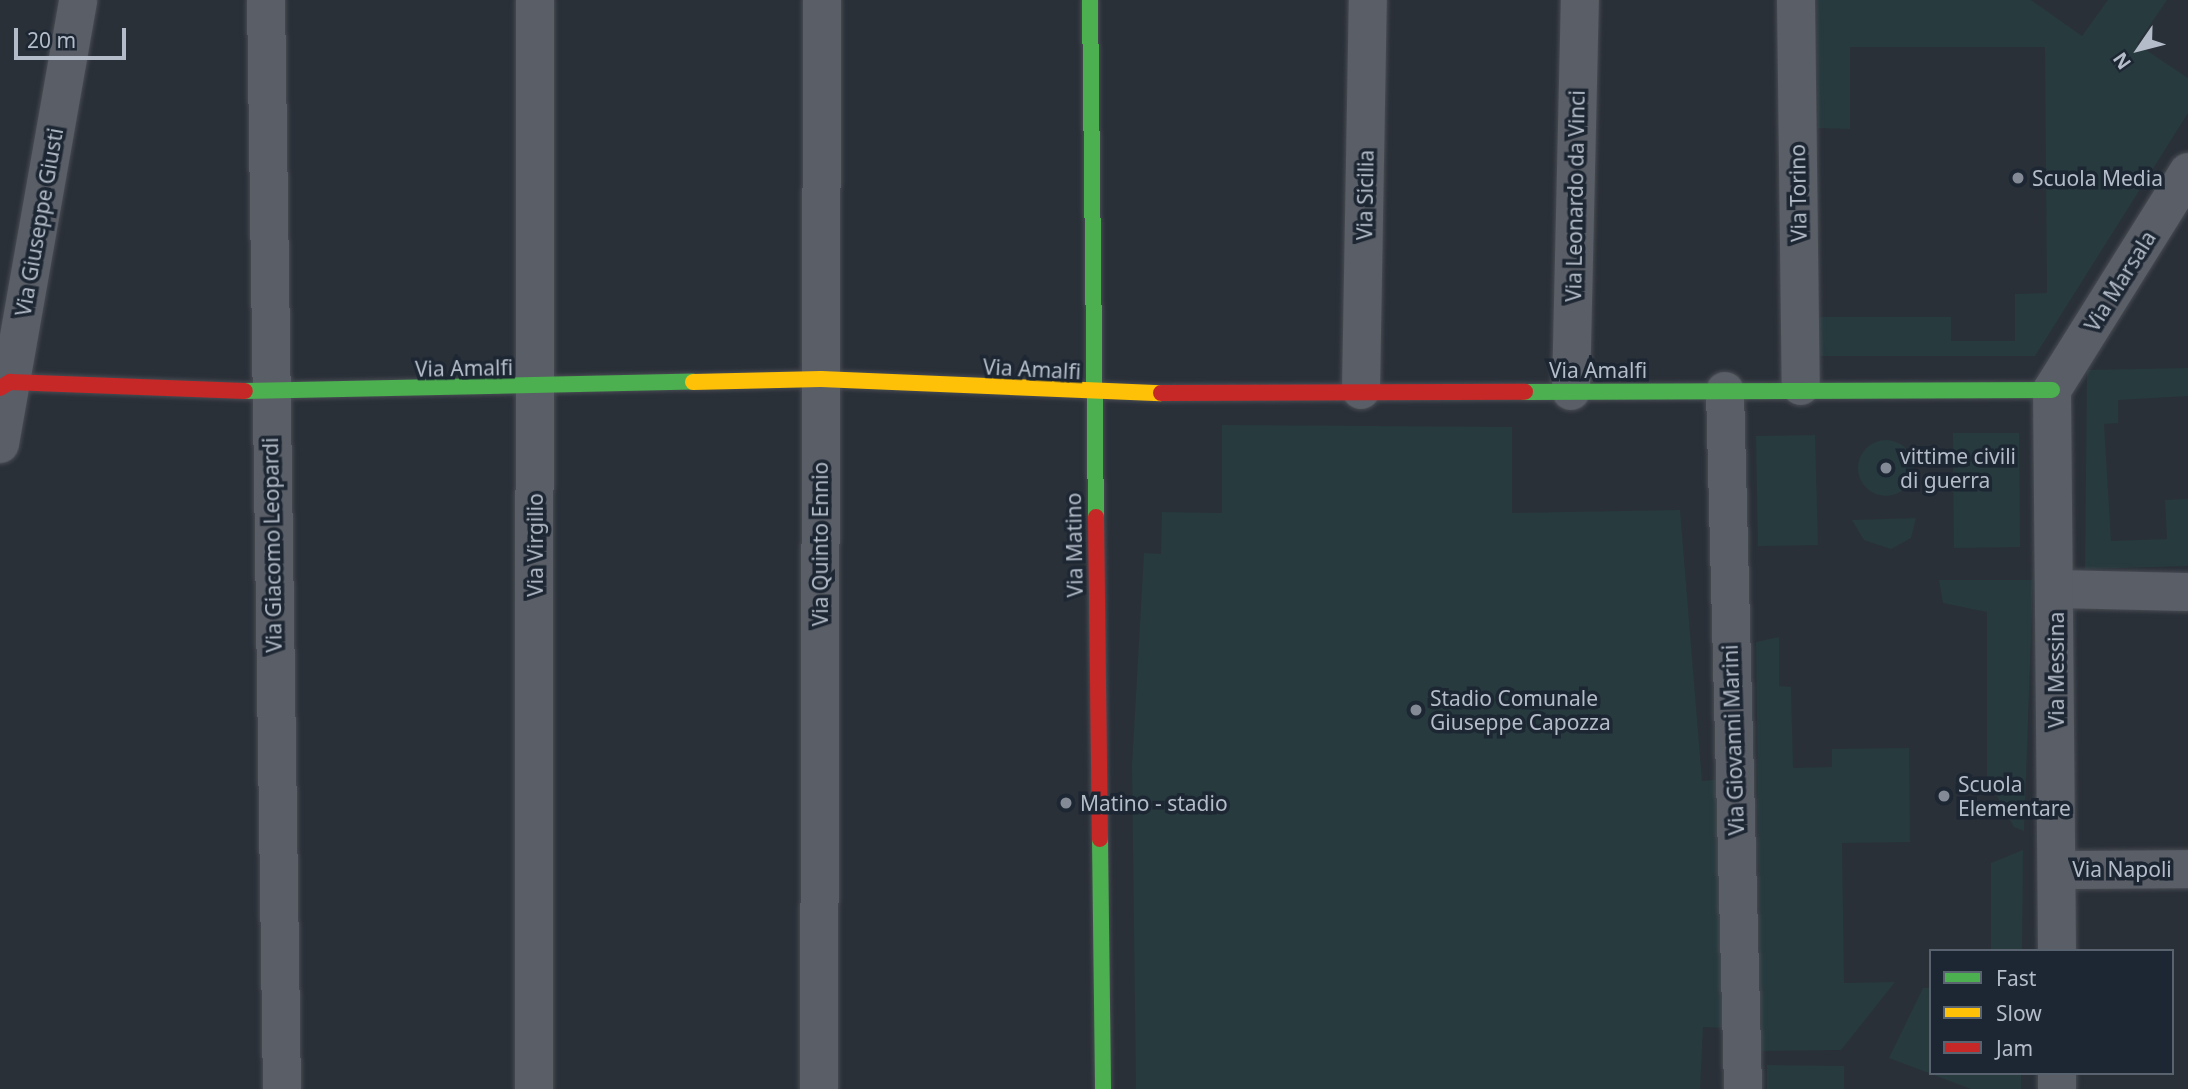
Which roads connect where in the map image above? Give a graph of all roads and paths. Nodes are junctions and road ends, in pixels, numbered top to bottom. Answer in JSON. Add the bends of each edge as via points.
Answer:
{"nodes":[{"id":1,"x":78,"y":0,"type":"edge"},
{"id":2,"x":266,"y":0,"type":"edge"},
{"id":3,"x":535,"y":0,"type":"edge"},
{"id":4,"x":822,"y":0,"type":"edge"},
{"id":5,"x":1090,"y":0,"type":"edge"},
{"id":6,"x":1368,"y":0,"type":"edge"},
{"id":7,"x":1580,"y":0,"type":"edge"},
{"id":8,"x":1796,"y":0,"type":"edge"},
{"id":9,"x":2188,"y":172,"type":"edge"},
{"id":10,"x":821,"y":379,"type":"junction"},
{"id":11,"x":5,"y":385,"type":"edge"},
{"id":12,"x":1801,"y":386,"type":"junction"},
{"id":13,"x":535,"y":388,"type":"junction"},
{"id":14,"x":1361,"y":390,"type":"junction"},
{"id":15,"x":2052,"y":390,"type":"junction"},
{"id":16,"x":1571,"y":391,"type":"junction"},
{"id":17,"x":1725,"y":391,"type":"junction"},
{"id":18,"x":269,"y":392,"type":"junction"},
{"id":19,"x":1093,"y":393,"type":"junction"},
{"id":20,"x":0,"y":444,"type":"edge"},
{"id":21,"x":2056,"y":589,"type":"junction"},
{"id":22,"x":2188,"y":592,"type":"edge"},
{"id":23,"x":2188,"y":869,"type":"edge"},
{"id":24,"x":2056,"y":870,"type":"junction"},
{"id":25,"x":2057,"y":949,"type":"edge"},
{"id":26,"x":282,"y":1089,"type":"edge"},
{"id":27,"x":534,"y":1089,"type":"edge"},
{"id":28,"x":819,"y":1089,"type":"edge"},
{"id":29,"x":1102,"y":1089,"type":"edge"},
{"id":30,"x":1743,"y":1089,"type":"edge"}],
"edges":[{"from":1,"to":11,"type":"street","name":"Via Giuseppe Giusti"},
{"from":2,"to":18,"type":"street","name":"Via Giacomo Leopardi"},
{"from":3,"to":13,"type":"street","name":"Via Virgilio"},
{"from":4,"to":10,"type":"street","name":"Via Quinto Ennio"},
{"from":5,"to":19,"type":"street","name":"Via Matino"},
{"from":6,"to":14,"type":"street","name":"Via Sicilia"},
{"from":7,"to":16,"type":"street","name":"Via Leonardo da Vinci"},
{"from":8,"to":12,"type":"street","name":"Via Torino"},
{"from":9,"to":15,"type":"street","name":"Via Marsala"},
{"from":10,"to":13,"type":"street","name":"Via Amalfi"},
{"from":10,"to":19,"type":"street","name":"Via Amalfi"},
{"from":10,"to":28,"type":"street","name":"Via Quinto Ennio"},
{"from":11,"to":18,"type":"street","name":"Via Amalfi"},
{"from":11,"to":20,"type":"street","name":"Via Giuseppe Giusti"},
{"from":12,"to":15,"type":"street","name":"Via Amalfi"},
{"from":12,"to":17,"type":"street","name":"Via Amalfi"},
{"from":13,"to":18,"type":"street","name":"Via Amalfi"},
{"from":13,"to":27,"type":"street","name":"Via Virgilio"},
{"from":14,"to":16,"type":"street","name":"Via Amalfi"},
{"from":14,"to":19,"type":"street","name":"Via Amalfi"},
{"from":15,"to":21,"type":"street","name":"Via Messina"},
{"from":16,"to":17,"type":"street","name":"Via Amalfi"},
{"from":17,"to":30,"type":"street","name":"Via Giovanni Marini"},
{"from":18,"to":26,"type":"street","name":"Via Giacomo Leopardi"},
{"from":19,"to":29,"type":"street","name":"Via Matino"},
{"from":21,"to":22,"type":"street"},
{"from":21,"to":24,"type":"street","name":"Via Messina"},
{"from":23,"to":24,"type":"street","name":"Via Napoli"},
{"from":24,"to":25,"type":"street","name":"Via Messina"}]}
